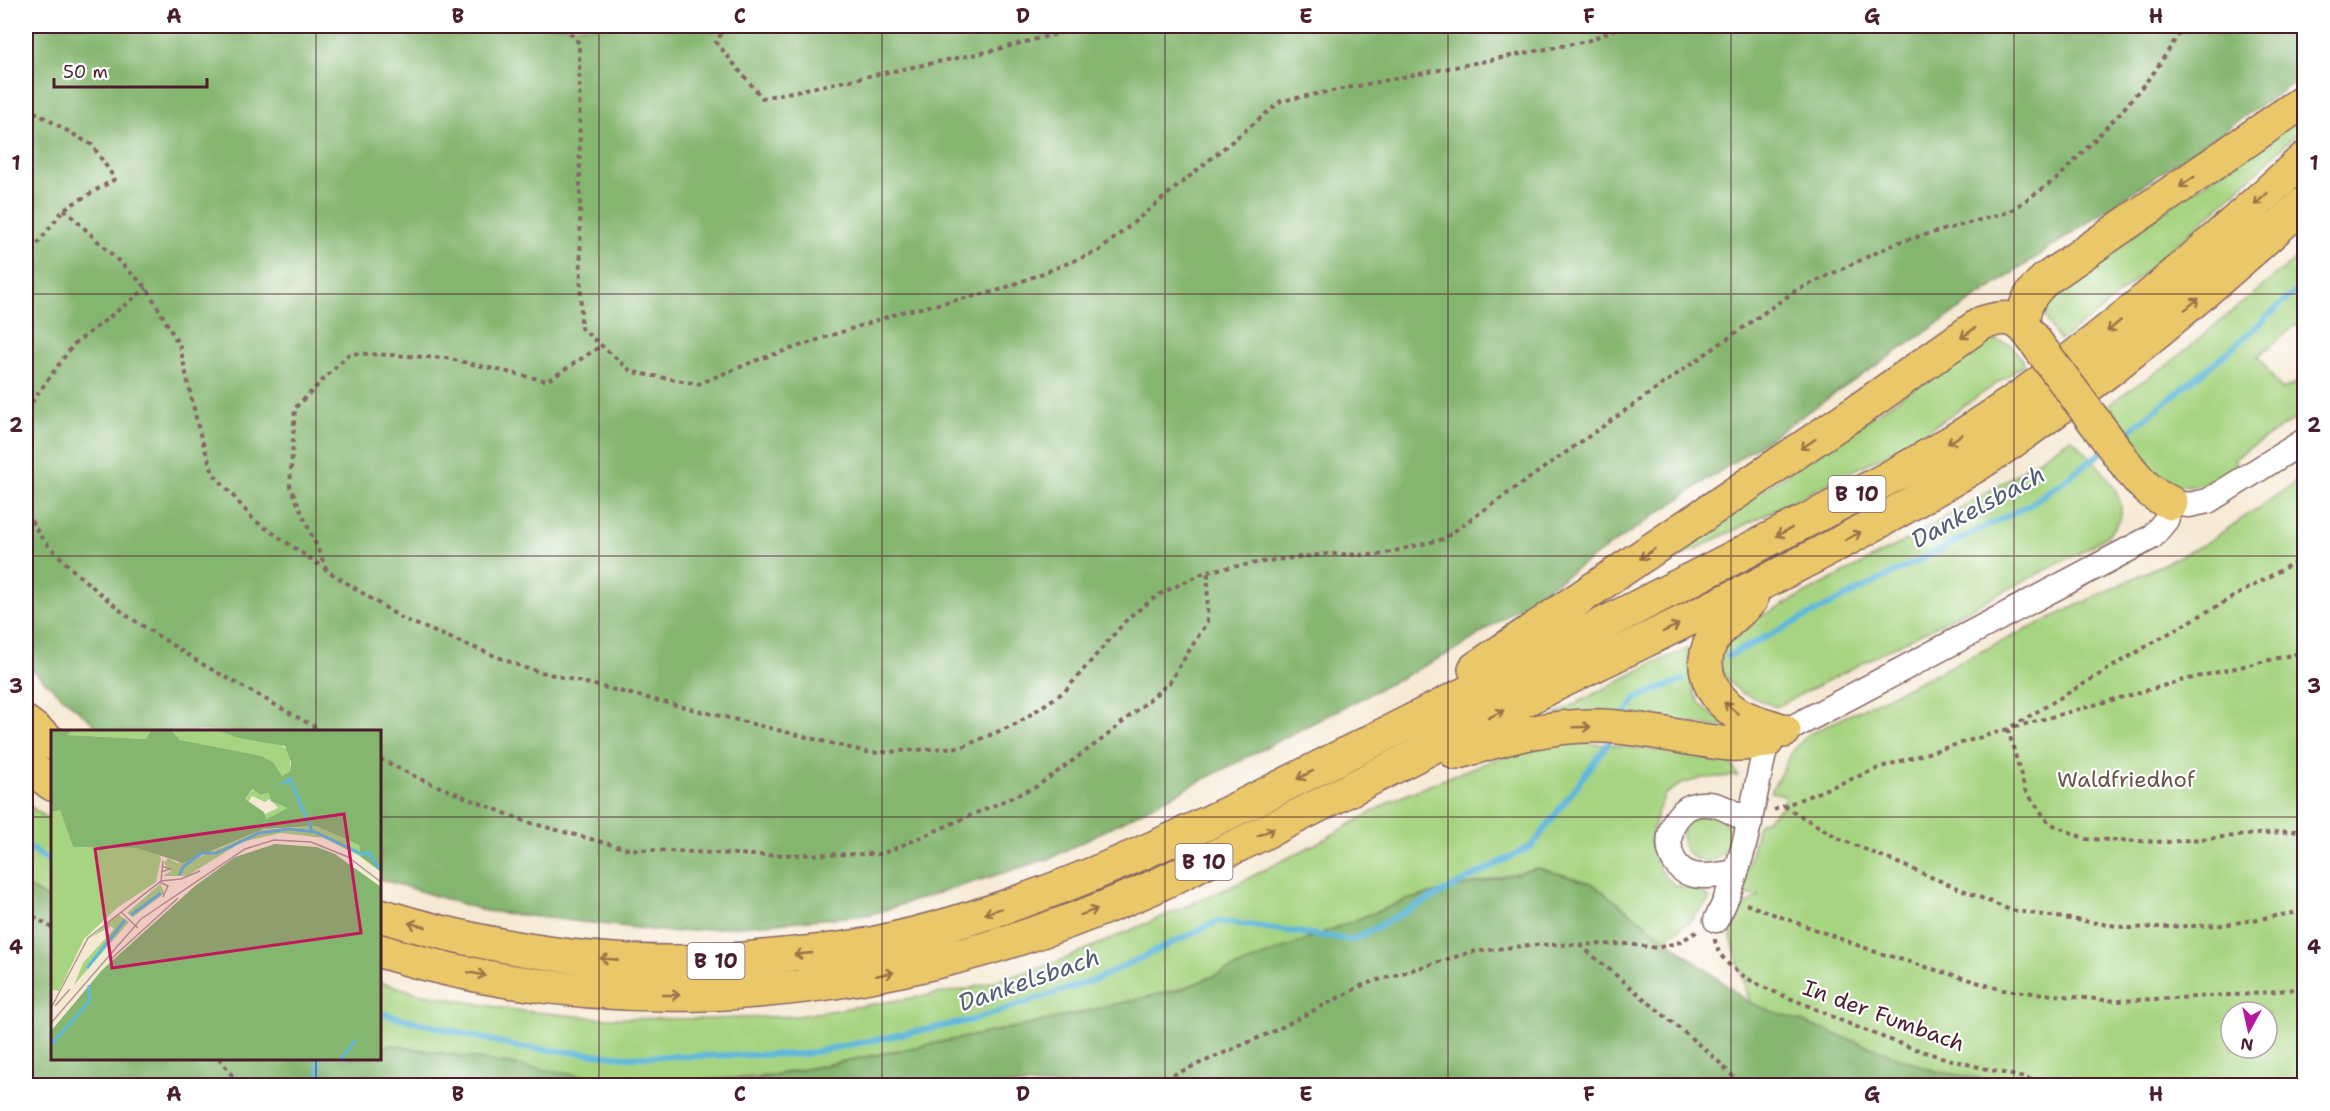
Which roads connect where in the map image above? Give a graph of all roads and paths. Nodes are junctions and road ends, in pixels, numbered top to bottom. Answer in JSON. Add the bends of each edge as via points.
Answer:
{"nodes":[{"id":1,"x":564,"y":26,"type":"edge"},
{"id":2,"x":726,"y":26,"type":"edge"},
{"id":3,"x":1086,"y":26,"type":"edge"},
{"id":4,"x":1623,"y":26,"type":"edge"},
{"id":5,"x":2184,"y":26,"type":"edge"},
{"id":6,"x":2304,"y":100,"type":"edge"},
{"id":7,"x":26,"y":107,"type":"edge"},
{"id":8,"x":2304,"y":159,"type":"edge"},
{"id":9,"x":2304,"y":204,"type":"edge"},
{"id":10,"x":64,"y":209,"type":"junction"},
{"id":11,"x":26,"y":259,"type":"edge"},
{"id":12,"x":147,"y":288,"type":"junction"},
{"id":13,"x":2027,"y":330,"type":"junction"},
{"id":14,"x":601,"y":346,"type":"junction"},
{"id":15,"x":26,"y":410,"type":"edge"},
{"id":16,"x":2304,"y":441,"type":"edge"},
{"id":17,"x":2171,"y":503,"type":"junction"},
{"id":18,"x":26,"y":513,"type":"edge"},
{"id":19,"x":2304,"y":557,"type":"edge"},
{"id":20,"x":328,"y":571,"type":"junction"},
{"id":21,"x":1208,"y":571,"type":"junction"},
{"id":22,"x":1764,"y":584,"type":"junction"},
{"id":23,"x":2304,"y":652,"type":"edge"},
{"id":24,"x":26,"y":723,"type":"edge"},
{"id":25,"x":2008,"y":729,"type":"junction"},
{"id":26,"x":320,"y":730,"type":"edge"},
{"id":27,"x":1776,"y":736,"type":"junction"},
{"id":28,"x":51,"y":742,"type":"edge"},
{"id":29,"x":1357,"y":748,"type":"junction"},
{"id":30,"x":381,"y":760,"type":"edge"},
{"id":31,"x":26,"y":764,"type":"edge"},
{"id":32,"x":1370,"y":780,"type":"junction"},
{"id":33,"x":51,"y":783,"type":"edge"},
{"id":34,"x":1783,"y":806,"type":"junction"},
{"id":35,"x":1750,"y":823,"type":"junction"},
{"id":36,"x":2304,"y":830,"type":"edge"},
{"id":37,"x":1736,"y":872,"type":"junction"},
{"id":38,"x":1728,"y":897,"type":"junction"},
{"id":39,"x":26,"y":911,"type":"edge"},
{"id":40,"x":2304,"y":911,"type":"edge"},
{"id":41,"x":381,"y":915,"type":"edge"},
{"id":42,"x":1716,"y":920,"type":"joint"},
{"id":43,"x":51,"y":927,"type":"edge"},
{"id":44,"x":1579,"y":944,"type":"junction"},
{"id":45,"x":1715,"y":945,"type":"dead end"},
{"id":46,"x":381,"y":951,"type":"edge"},
{"id":47,"x":2304,"y":988,"type":"edge"},
{"id":48,"x":220,"y":1060,"type":"edge"},
{"id":49,"x":240,"y":1086,"type":"edge"},
{"id":50,"x":1149,"y":1086,"type":"edge"},
{"id":51,"x":1742,"y":1086,"type":"edge"},
{"id":52,"x":2057,"y":1086,"type":"edge"}],
"edges":[{"from":1,"to":14,"type":"path","via":[[579,44],[580,328]]},
{"from":2,"to":3,"type":"path","via":[[716,42],[762,98],[991,51]]},
{"from":4,"to":14,"type":"path","via":[[1587,41],[1281,101],[1099,251],[997,291],[902,312],[698,384],[632,372]]},
{"from":5,"to":21,"type":"path","via":[[2155,71],[2121,112],[2058,178],[2029,199],[2009,212],[1899,242],[1795,291],[1443,539],[1378,555],[1328,554]]},
{"from":6,"to":13,"type":"highway","one_way":true,"via":[[2046,279],[2032,292],[2025,306]]},
{"from":7,"to":10,"type":"path","via":[[92,145],[115,179]]},
{"from":8,"to":29,"type":"highway","number":"B 10","one_way":true,"via":[[2208,247],[2107,331],[1996,414],[1833,507]]},
{"from":22,"to":9,"type":"highway","number":"B 10","one_way":true,"via":[[1981,462],[2047,417],[2205,294]]},
{"from":10,"to":11,"type":"path"},
{"from":10,"to":12,"type":"path"},
{"from":12,"to":15,"type":"path","via":[[73,345]]},
{"from":12,"to":20,"type":"path","via":[[180,347],[213,473],[254,520]]},
{"from":13,"to":17,"type":"highway","bridge":true,"via":[[2132,472],[2157,498]]},
{"from":13,"to":29,"type":"highway","one_way":true,"via":[[1999,318],[1982,323],[1658,547]]},
{"from":14,"to":20,"type":"path","via":[[547,381],[446,358],[351,353],[295,408],[290,486]]},
{"from":16,"to":17,"type":"street","via":[[2208,501]]},
{"from":17,"to":27,"type":"street","via":[[2166,520],[2152,537]]},
{"from":18,"to":26,"type":"path","via":[[77,574],[126,615],[202,664]]},
{"from":19,"to":25,"type":"path"},
{"from":20,"to":21,"type":"path","via":[[403,619],[525,668],[872,753],[962,747],[1018,723],[1065,691],[1130,616],[1160,594]]},
{"from":21,"to":30,"type":"path","via":[[1207,622],[1169,682],[1104,738],[1036,787],[882,854],[757,855],[628,849],[527,822]]},
{"from":27,"to":22,"type":"highway","one_way":true,"via":[[1736,713],[1716,694],[1707,677],[1705,659],[1723,625]]},
{"from":32,"to":22,"type":"highway","number":"B 10","one_way":true},
{"from":23,"to":25,"type":"path","via":[[2184,680]]},
{"from":24,"to":28,"type":"highway"},
{"from":25,"to":34,"type":"path","via":[[1884,766]]},
{"from":25,"to":36,"type":"path","via":[[2025,790],[2049,823],[2086,839],[2167,842]]},
{"from":32,"to":27,"type":"highway","one_way":true,"via":[[1503,738],[1550,730],[1604,726],[1733,744]]},
{"from":27,"to":35,"type":"street"},
{"from":29,"to":41,"type":"highway","number":"B 10","one_way":true,"via":[[1265,796],[1049,893],[877,943],[744,959],[612,960],[502,944]]},
{"from":31,"to":33,"type":"highway"},
{"from":46,"to":32,"type":"highway","number":"B 10","one_way":true,"via":[[494,977],[607,993],[741,993],[885,974],[963,956],[1135,895]]},
{"from":34,"to":35,"type":"path"},
{"from":34,"to":40,"type":"path","via":[[1838,838],[2010,910],[2130,928],[2224,925]]},
{"from":35,"to":37,"type":"street"},
{"from":35,"to":37,"type":"street","via":[[1714,805],[1697,804],[1676,817],[1669,834],[1671,852],[1682,869],[1707,876]]},
{"from":37,"to":38,"type":"street"},
{"from":38,"to":42,"type":"street"},
{"from":38,"to":47,"type":"path","via":[[1876,952],[2003,990],[2116,1001]]},
{"from":39,"to":43,"type":"path"},
{"from":42,"to":44,"type":"path","via":[[1680,942],[1657,948]]},
{"from":44,"to":50,"type":"path","via":[[1472,952],[1365,984],[1274,1031]]},
{"from":44,"to":51,"type":"path","via":[[1716,1059]]},
{"from":45,"to":52,"type":"path","name":"In der Fumbach","via":[[1738,972],[1767,988],[1887,1039],[1961,1063]]},
{"from":48,"to":49,"type":"path"}]}
